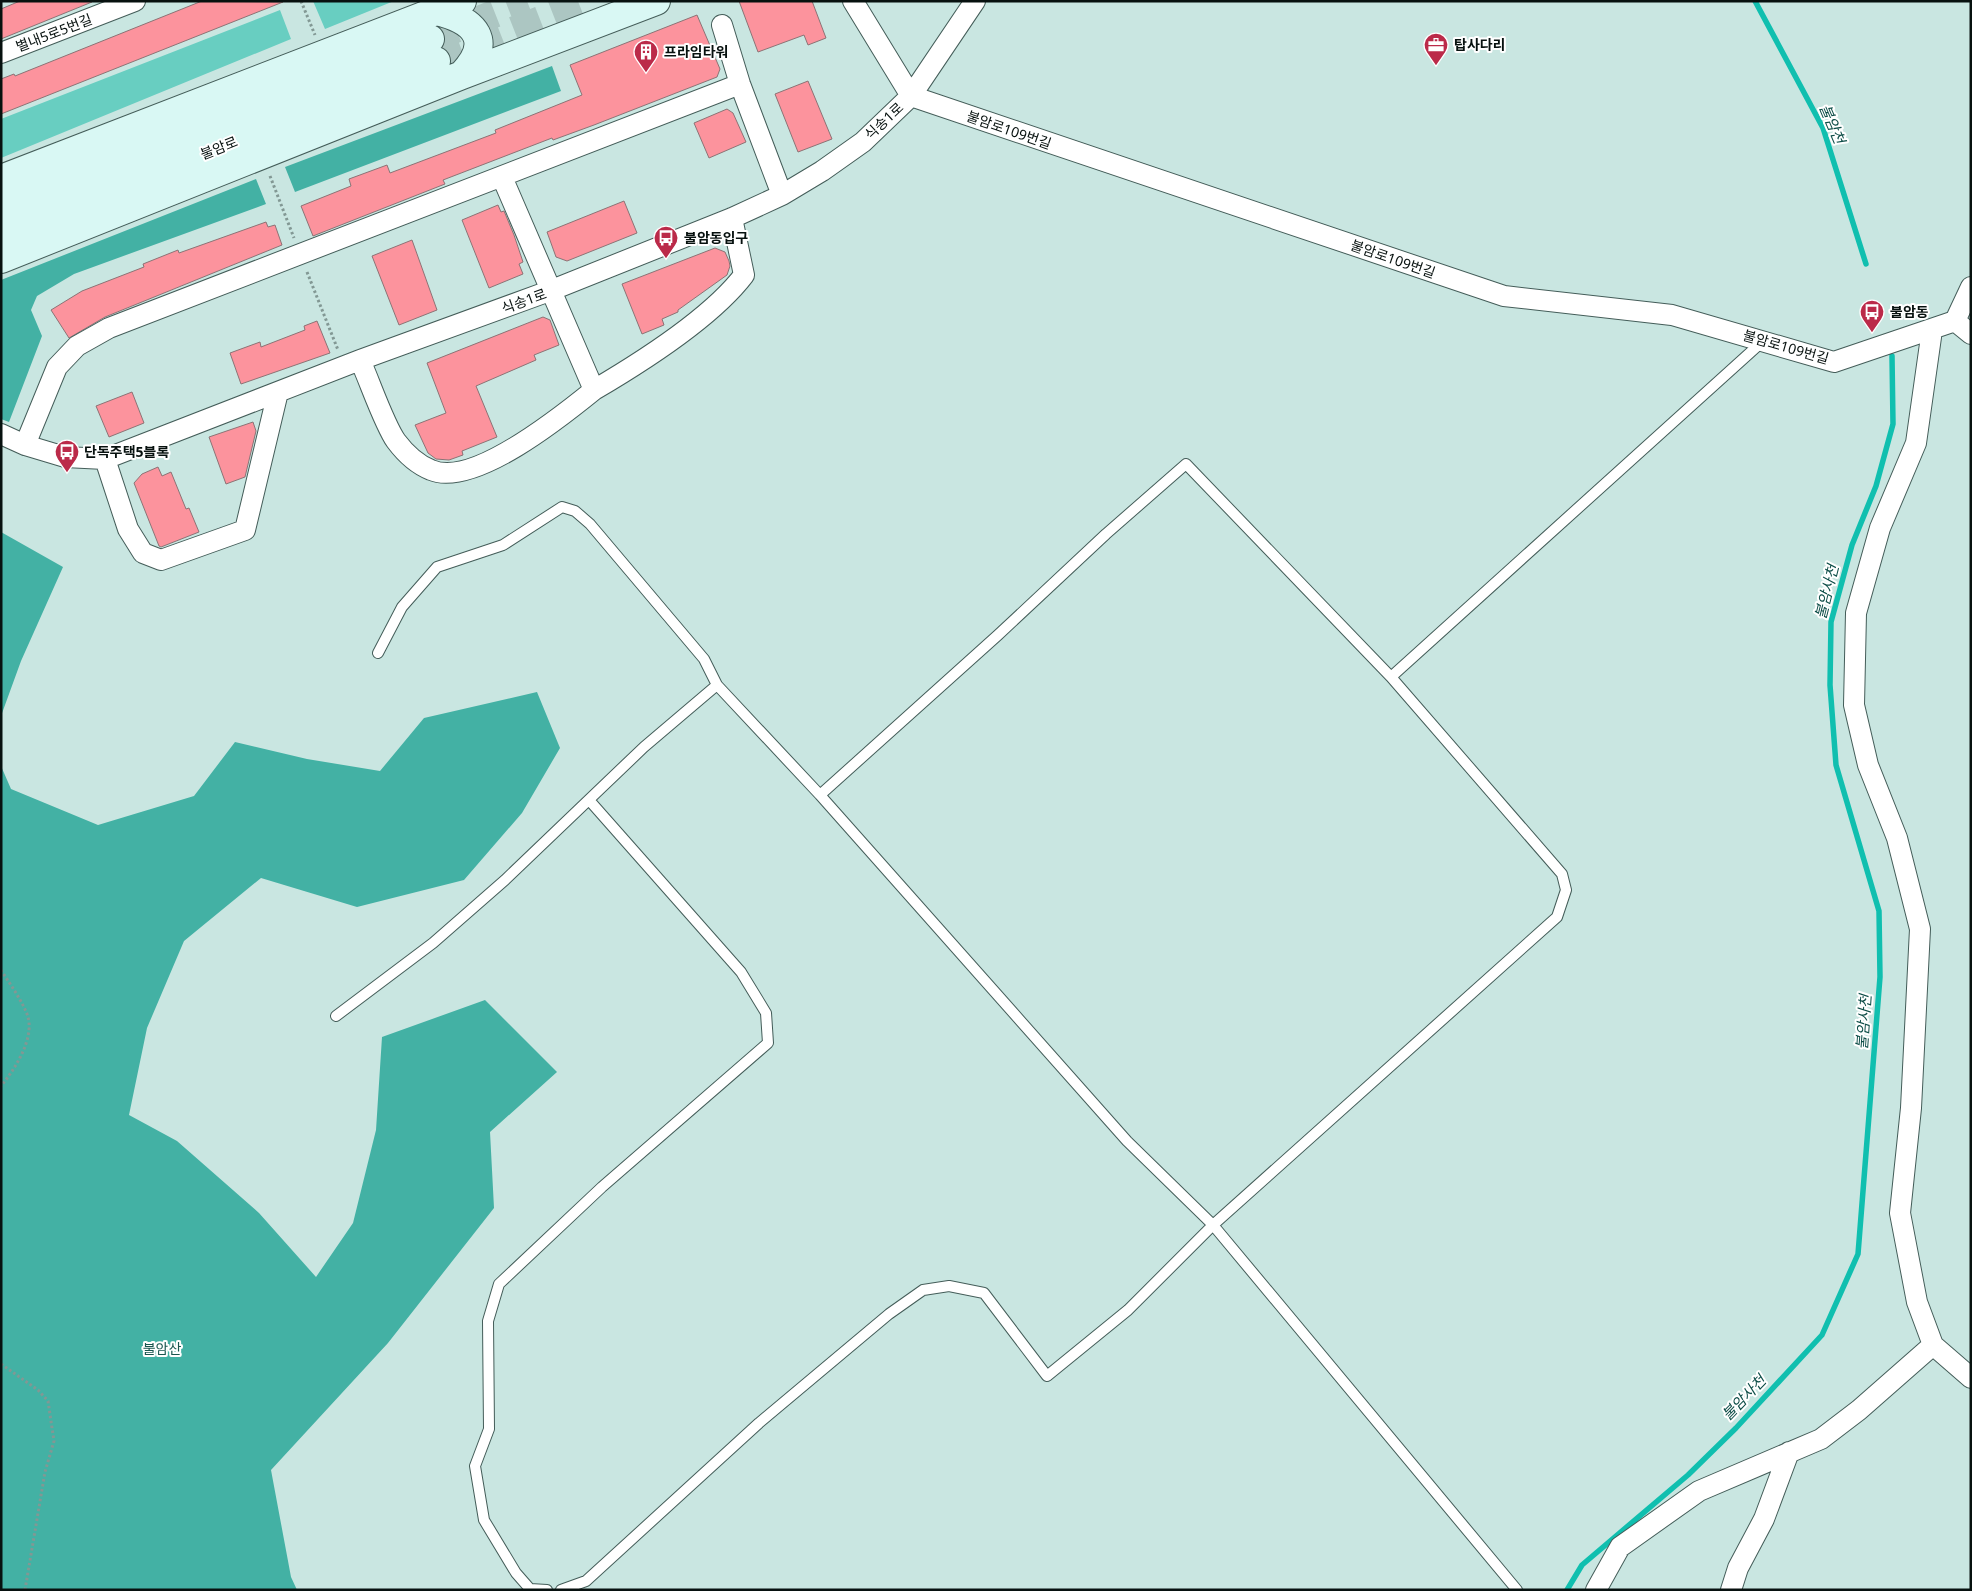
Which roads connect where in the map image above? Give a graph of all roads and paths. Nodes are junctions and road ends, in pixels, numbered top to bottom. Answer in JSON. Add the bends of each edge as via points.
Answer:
{"nodes":[{"id":1,"x":135,"y":1,"type":"edge"},
{"id":2,"x":301,"y":1,"type":"edge"},
{"id":3,"x":462,"y":1,"type":"edge"},
{"id":4,"x":656,"y":1,"type":"edge"},
{"id":5,"x":853,"y":1,"type":"edge"},
{"id":6,"x":975,"y":1,"type":"edge"},
{"id":7,"x":437,"y":11,"type":"junction"},
{"id":8,"x":722,"y":25,"type":"dead end"},
{"id":9,"x":1,"y":53,"type":"edge"},
{"id":10,"x":324,"y":55,"type":"junction"},
{"id":11,"x":462,"y":75,"type":"junction"},
{"id":12,"x":740,"y":84,"type":"junction"},
{"id":13,"x":911,"y":96,"type":"junction"},
{"id":14,"x":502,"y":177,"type":"junction"},
{"id":15,"x":1,"y":179,"type":"edge"},
{"id":16,"x":782,"y":195,"type":"junction"},
{"id":17,"x":1,"y":208,"type":"edge"},
{"id":18,"x":732,"y":218,"type":"junction"},
{"id":19,"x":1,"y":235,"type":"edge"},
{"id":20,"x":1,"y":259,"type":"edge"},
{"id":21,"x":1971,"y":287,"type":"edge"},
{"id":22,"x":552,"y":290,"type":"junction"},
{"id":23,"x":1955,"y":321,"type":"junction"},
{"id":24,"x":1932,"y":330,"type":"junction"},
{"id":25,"x":1971,"y":334,"type":"edge"},
{"id":26,"x":1764,"y":340,"type":"junction"},
{"id":27,"x":360,"y":360,"type":"junction"},
{"id":28,"x":594,"y":390,"type":"junction"},
{"id":29,"x":278,"y":392,"type":"junction"},
{"id":30,"x":1,"y":434,"type":"edge"},
{"id":31,"x":25,"y":445,"type":"junction"},
{"id":32,"x":104,"y":459,"type":"junction"},
{"id":33,"x":378,"y":653,"type":"dead end"},
{"id":34,"x":1391,"y":677,"type":"junction"},
{"id":35,"x":717,"y":685,"type":"junction"},
{"id":36,"x":820,"y":795,"type":"junction"},
{"id":37,"x":588,"y":800,"type":"junction"},
{"id":38,"x":1,"y":970,"type":"edge"},
{"id":39,"x":336,"y":1016,"type":"dead end"},
{"id":40,"x":1,"y":1086,"type":"edge"},
{"id":41,"x":1213,"y":1225,"type":"junction"},
{"id":42,"x":1933,"y":1345,"type":"junction"},
{"id":43,"x":1,"y":1364,"type":"edge"},
{"id":44,"x":1971,"y":1378,"type":"edge"},
{"id":45,"x":1788,"y":1452,"type":"junction"},
{"id":46,"x":26,"y":1590,"type":"edge"},
{"id":47,"x":548,"y":1590,"type":"edge"},
{"id":48,"x":561,"y":1590,"type":"edge"},
{"id":49,"x":1517,"y":1590,"type":"edge"},
{"id":50,"x":1596,"y":1590,"type":"edge"},
{"id":51,"x":1730,"y":1590,"type":"edge"}],
"edges":[{"from":1,"to":9,"type":"street","name":"별내5로5번길"},
{"from":2,"to":10,"type":"path"},
{"from":3,"to":7,"type":"street"},
{"from":4,"to":11,"type":"street"},
{"from":5,"to":13,"type":"street"},
{"from":6,"to":13,"type":"street","name":"식송1로"},
{"from":7,"to":10,"type":"street"},
{"from":7,"to":11,"type":"street","via":[[457,16],[469,23],[477,34],[479,50],[474,63]]},
{"from":8,"to":12,"type":"street"},
{"from":10,"to":15,"type":"street"},
{"from":11,"to":20,"type":"street"},
{"from":12,"to":14,"type":"street"},
{"from":12,"to":16,"type":"street"},
{"from":13,"to":16,"type":"street","name":"식송1로","via":[[863,142]]},
{"from":13,"to":26,"type":"street","name":"불암로109번길","via":[[1504,296],[1672,315]]},
{"from":14,"to":22,"type":"street"},
{"from":14,"to":31,"type":"street","via":[[101,332],[77,346],[57,367]]},
{"from":16,"to":18,"type":"street","name":"식송1로"},
{"from":17,"to":19,"type":"street","name":"불암로","via":[[433,50]]},
{"from":18,"to":22,"type":"street","name":"식송1로"},
{"from":18,"to":28,"type":"street","via":[[744,275],[731,292],[671,339]]},
{"from":21,"to":23,"type":"street"},
{"from":22,"to":27,"type":"street","name":"식송1로"},
{"from":22,"to":28,"type":"street"},
{"from":23,"to":24,"type":"street","name":"불암로109번길"},
{"from":23,"to":25,"type":"street"},
{"from":24,"to":26,"type":"street","name":"불암로109번길","via":[[1834,362]]},
{"from":24,"to":42,"type":"street","via":[[1916,442],[1880,528],[1856,613],[1854,706],[1868,765],[1897,838],[1920,929],[1911,1108],[1900,1213],[1918,1302]]},
{"from":26,"to":34,"type":"lane"},
{"from":27,"to":28,"type":"street","via":[[395,440],[411,459],[431,471],[448,473],[495,459],[531,437]]},
{"from":27,"to":29,"type":"street","name":"식송1로"},
{"from":29,"to":32,"type":"street","name":"식송1로"},
{"from":29,"to":32,"type":"street","via":[[245,530],[161,560],[143,553],[128,529]]},
{"from":30,"to":31,"type":"street","name":"식송1로"},
{"from":31,"to":32,"type":"street","name":"식송1로","via":[[65,457]]},
{"from":33,"to":35,"type":"lane","via":[[402,607],[437,567],[503,545],[562,507],[575,511],[590,524],[704,659]]},
{"from":34,"to":36,"type":"lane","via":[[1186,464]]},
{"from":34,"to":41,"type":"lane","via":[[1562,874],[1566,890],[1557,917]]},
{"from":35,"to":36,"type":"lane"},
{"from":35,"to":37,"type":"lane"},
{"from":36,"to":41,"type":"lane","via":[[1127,1141]]},
{"from":37,"to":39,"type":"lane","via":[[505,880],[433,943]]},
{"from":37,"to":47,"type":"lane","via":[[741,972],[766,1012],[768,1043],[602,1188],[499,1284],[488,1321],[489,1429],[475,1466],[484,1520],[516,1573],[530,1589]]},
{"from":38,"to":40,"type":"path","via":[[28,1016],[20,1061]]},
{"from":41,"to":48,"type":"lane","via":[[1128,1310],[1047,1376],[984,1293],[949,1286],[923,1290],[889,1314],[759,1424],[586,1581]]},
{"from":41,"to":49,"type":"lane"},
{"from":42,"to":44,"type":"street"},
{"from":42,"to":45,"type":"street","via":[[1851,1416],[1821,1438]]},
{"from":43,"to":46,"type":"path","via":[[48,1401],[54,1441],[45,1472]]},
{"from":45,"to":50,"type":"street","via":[[1698,1491],[1635,1536],[1620,1547]]},
{"from":45,"to":51,"type":"street","via":[[1764,1519]]}]}
